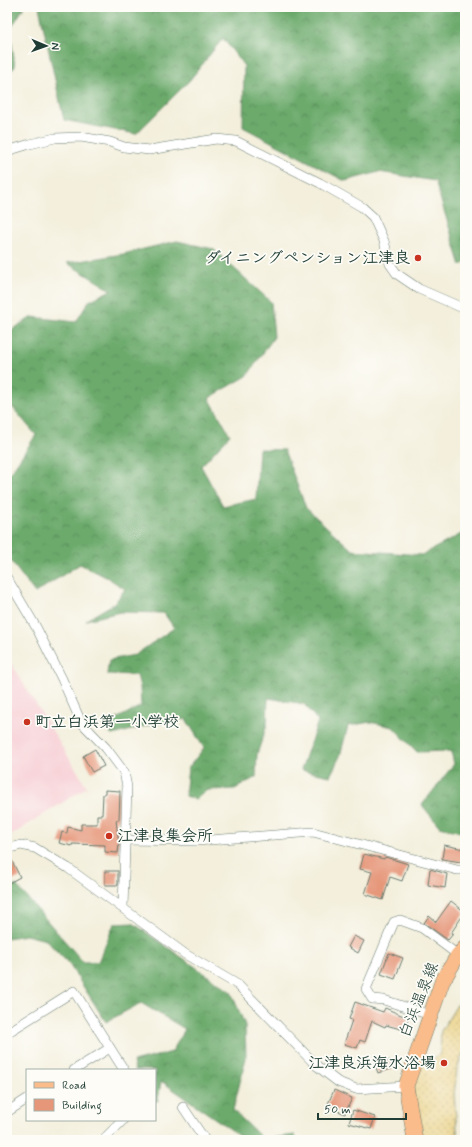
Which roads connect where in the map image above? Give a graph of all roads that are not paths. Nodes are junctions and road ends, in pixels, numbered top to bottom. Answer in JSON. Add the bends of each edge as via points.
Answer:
{"nodes":[{"id":1,"x":7,"y":152,"type":"edge"},
{"id":2,"x":465,"y":309,"type":"edge"},
{"id":3,"x":7,"y":578,"type":"edge"},
{"id":4,"x":124,"y":840,"type":"junction"},
{"id":5,"x":7,"y":850,"type":"edge"},
{"id":6,"x":465,"y":870,"type":"edge"},
{"id":7,"x":123,"y":907,"type":"junction"},
{"id":8,"x":461,"y":951,"type":"edge"},
{"id":9,"x":430,"y":1015,"type":"junction"},
{"id":10,"x":7,"y":1033,"type":"edge"},
{"id":11,"x":110,"y":1048,"type":"junction"},
{"id":12,"x":76,"y":1069,"type":"edge"},
{"id":13,"x":123,"y":1069,"type":"edge"},
{"id":14,"x":406,"y":1086,"type":"junction"},
{"id":15,"x":26,"y":1100,"type":"edge"},
{"id":16,"x":183,"y":1107,"type":"dead end"},
{"id":17,"x":7,"y":1112,"type":"edge"},
{"id":18,"x":122,"y":1121,"type":"edge"},
{"id":19,"x":105,"y":1139,"type":"edge"},
{"id":20,"x":205,"y":1140,"type":"edge"},
{"id":21,"x":415,"y":1140,"type":"edge"}],
"edges":[{"from":1,"to":2,"type":"street","via":[[55,138],[81,137],[149,150],[216,139],[236,141],[362,207],[373,217],[384,241],[390,264],[397,274],[418,289]]},
{"from":3,"to":4,"type":"street","via":[[36,626],[81,722],[106,748],[124,772],[127,787]]},
{"from":4,"to":6,"type":"street","via":[[197,841],[313,832]]},
{"from":4,"to":7,"type":"street"},
{"from":5,"to":7,"type":"street","via":[[21,845],[35,848]]},
{"from":7,"to":14,"type":"street","via":[[185,954],[238,985],[317,1066],[338,1082],[356,1089]]},
{"from":8,"to":9,"type":"main road","name":"白浜温泉線","via":[[442,982]]},
{"from":8,"to":9,"type":"street","via":[[422,928],[400,920],[394,922],[366,989],[372,999],[384,1000]]},
{"from":9,"to":14,"type":"main road","name":"白浜温泉線"},
{"from":10,"to":11,"type":"street","via":[[74,991]]},
{"from":11,"to":12,"type":"street"},
{"from":11,"to":13,"type":"street"},
{"from":14,"to":21,"type":"main road","name":"白浜温泉線"},
{"from":15,"to":17,"type":"street"},
{"from":16,"to":20,"type":"street"},
{"from":18,"to":19,"type":"street"}]}
